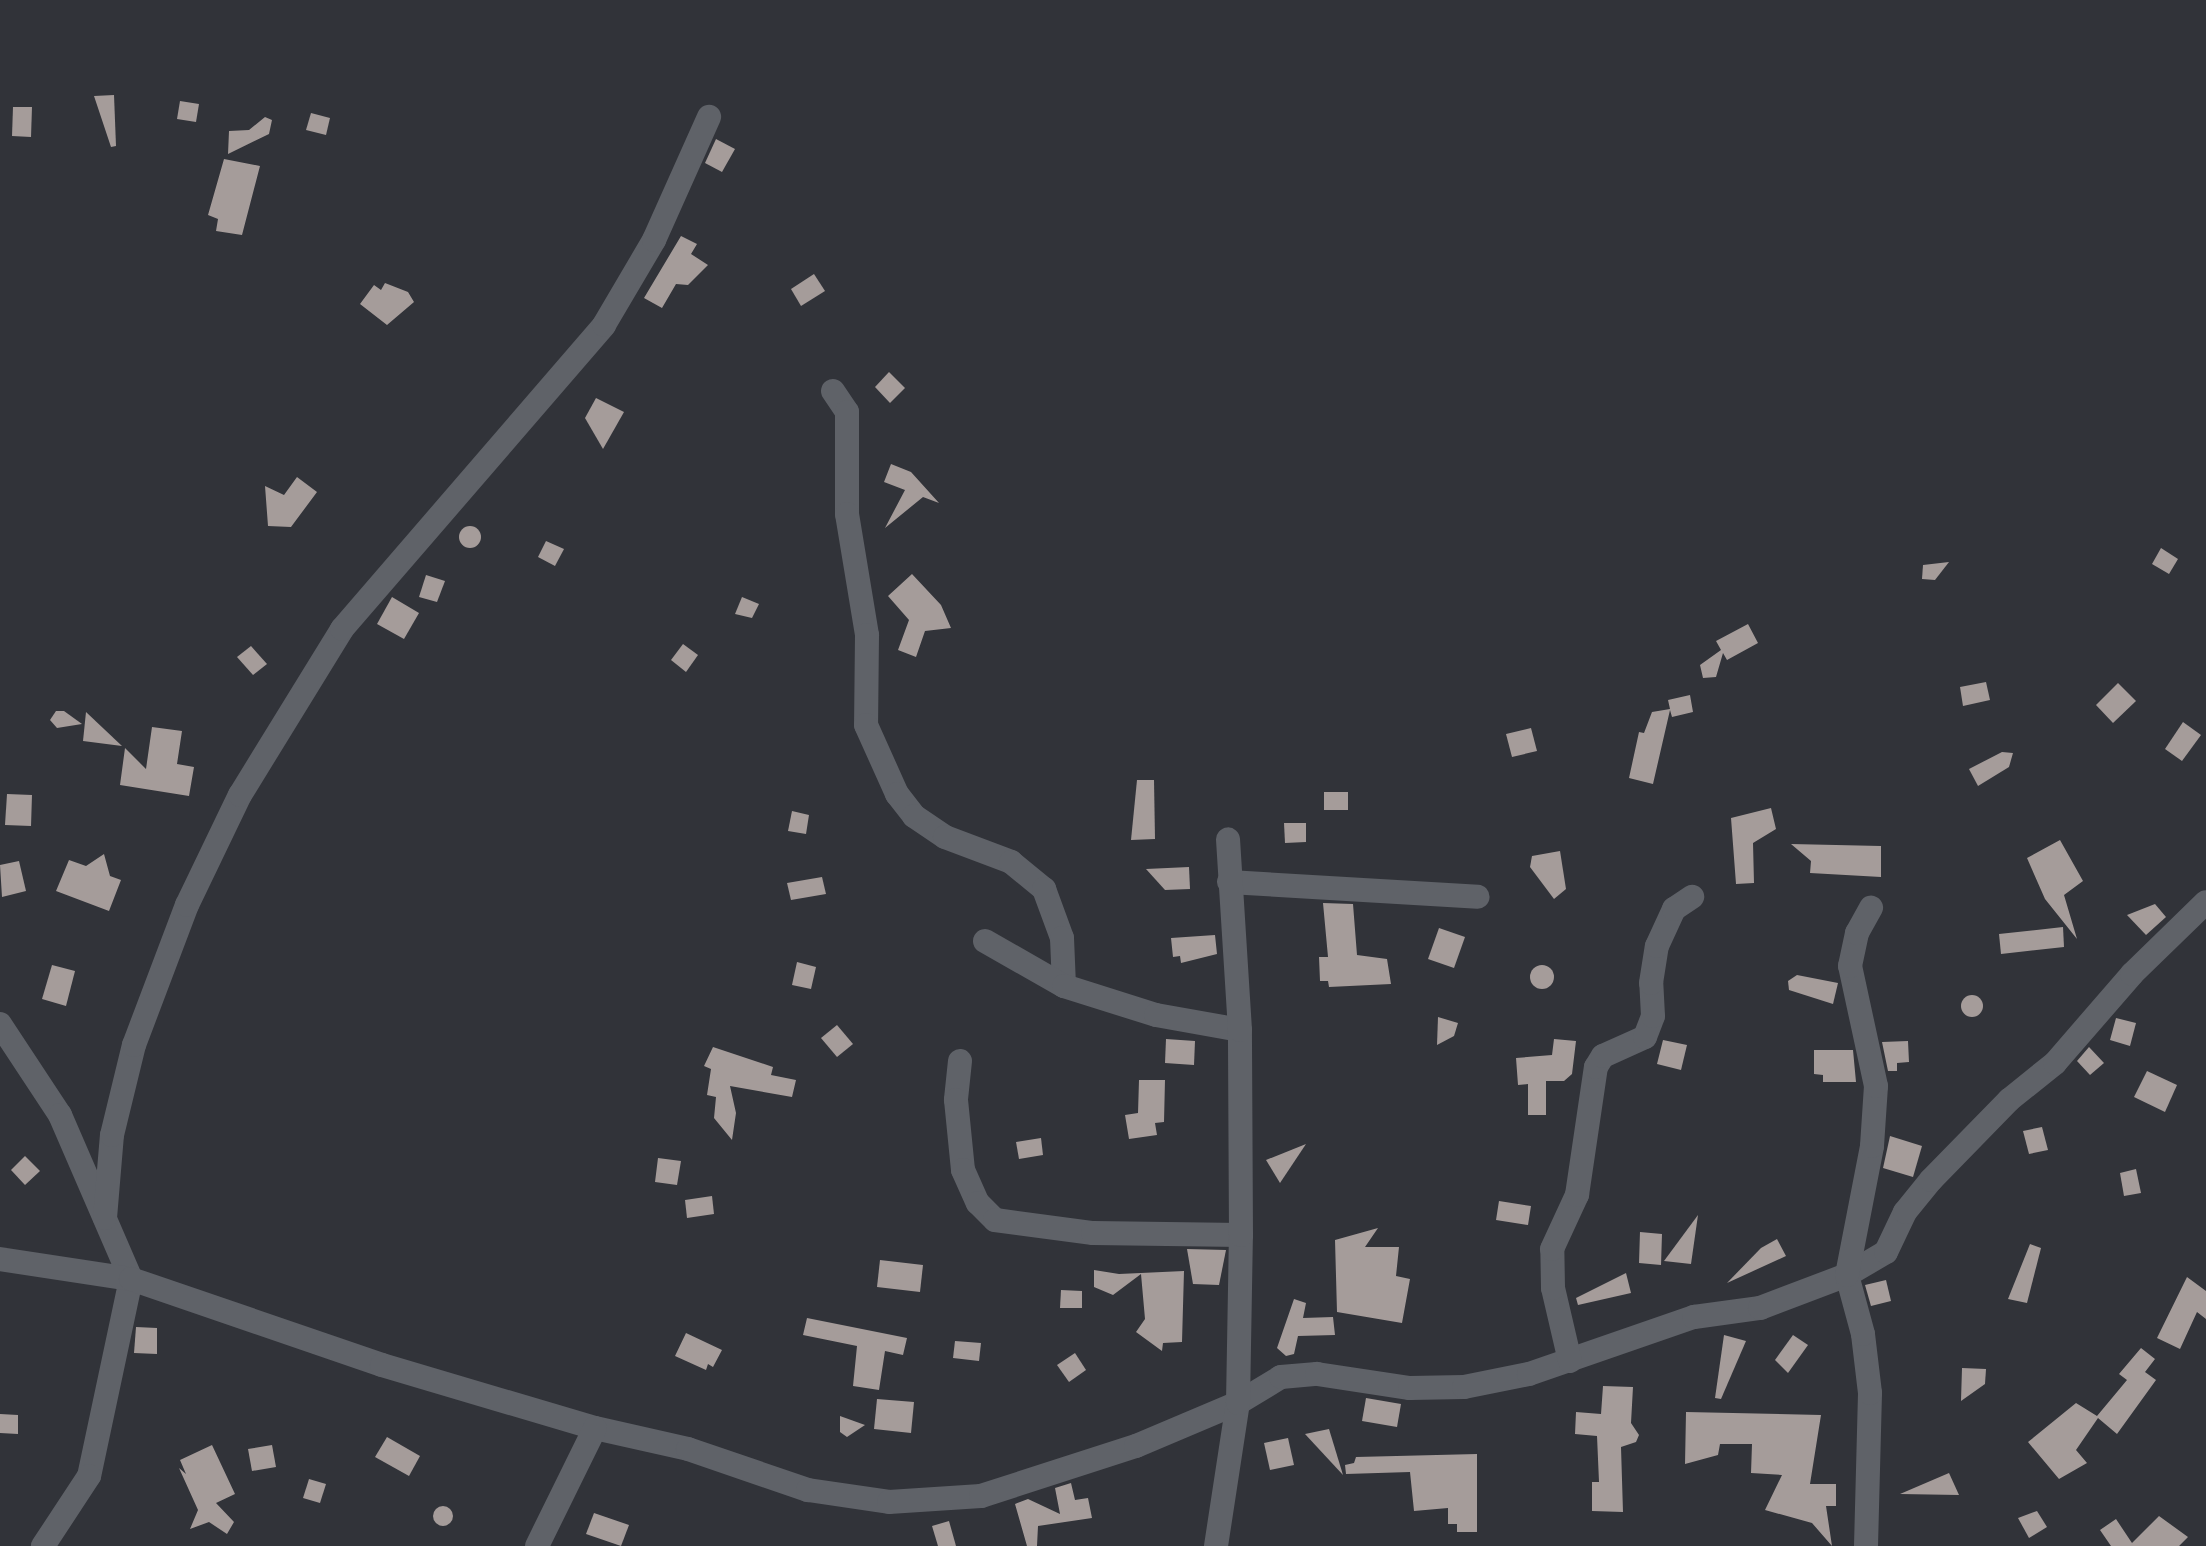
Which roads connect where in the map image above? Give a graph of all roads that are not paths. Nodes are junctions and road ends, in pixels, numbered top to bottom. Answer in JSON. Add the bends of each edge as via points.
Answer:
{"nodes":[{"id":1,"x":709,"y":117,"type":"dead end"},
{"id":2,"x":833,"y":391,"type":"dead end"},
{"id":3,"x":1228,"y":839,"type":"dead end"},
{"id":4,"x":1229,"y":882,"type":"junction"},
{"id":5,"x":1478,"y":897,"type":"dead end"},
{"id":6,"x":1692,"y":897,"type":"dead end"},
{"id":7,"x":2206,"y":902,"type":"edge"},
{"id":8,"x":1871,"y":908,"type":"dead end"},
{"id":9,"x":985,"y":941,"type":"dead end"},
{"id":10,"x":1064,"y":986,"type":"junction"},
{"id":11,"x":0,"y":1024,"type":"edge"},
{"id":12,"x":1240,"y":1030,"type":"junction"},
{"id":13,"x":960,"y":1061,"type":"dead end"},
{"id":14,"x":105,"y":1218,"type":"junction"},
{"id":15,"x":1241,"y":1235,"type":"junction"},
{"id":16,"x":0,"y":1259,"type":"edge"},
{"id":17,"x":1847,"y":1275,"type":"junction"},
{"id":18,"x":131,"y":1279,"type":"junction"},
{"id":19,"x":1570,"y":1361,"type":"junction"},
{"id":20,"x":1238,"y":1403,"type":"junction"},
{"id":21,"x":595,"y":1428,"type":"junction"},
{"id":22,"x":43,"y":1546,"type":"edge"},
{"id":23,"x":537,"y":1546,"type":"edge"},
{"id":24,"x":1216,"y":1546,"type":"edge"},
{"id":25,"x":1866,"y":1546,"type":"edge"}],
"edges":[{"from":1,"to":14,"type":"street","via":[[654,240],[604,325],[342,629],[240,795],[187,905],[130,1060],[112,1135]]},
{"from":2,"to":10,"type":"street","via":[[847,412],[844,480],[866,613],[866,725],[876,751],[914,816],[945,837],[1011,862],[1044,889],[1062,938]]},
{"from":3,"to":4,"type":"street"},
{"from":4,"to":5,"type":"street"},
{"from":4,"to":12,"type":"street"},
{"from":6,"to":19,"type":"street","via":[[1674,909],[1657,946],[1653,1016],[1645,1037],[1603,1056],[1596,1067],[1577,1195],[1552,1249],[1553,1288]]},
{"from":7,"to":17,"type":"street","via":[[2132,974],[2055,1063],[2009,1100],[1931,1180],[1905,1212],[1886,1252]]},
{"from":8,"to":17,"type":"street","via":[[1857,933],[1850,966],[1876,1086],[1872,1146]]},
{"from":9,"to":10,"type":"street"},
{"from":10,"to":12,"type":"street","via":[[1156,1015]]},
{"from":11,"to":14,"type":"street","via":[[60,1115]]},
{"from":12,"to":15,"type":"street"},
{"from":13,"to":15,"type":"street","via":[[956,1100],[963,1170],[978,1203],[995,1220],[1093,1233]]},
{"from":14,"to":18,"type":"street"},
{"from":15,"to":20,"type":"street"},
{"from":16,"to":18,"type":"street"},
{"from":17,"to":19,"type":"street","via":[[1760,1308],[1694,1317]]},
{"from":17,"to":25,"type":"street","via":[[1863,1334],[1870,1393]]},
{"from":18,"to":21,"type":"street","via":[[340,1352]]},
{"from":18,"to":22,"type":"street","via":[[89,1476]]},
{"from":19,"to":20,"type":"street","via":[[1529,1374],[1437,1388],[1300,1374],[1281,1377]]},
{"from":20,"to":21,"type":"street","via":[[1136,1446],[981,1496],[930,1503],[808,1490],[688,1449]]},
{"from":20,"to":24,"type":"street"},
{"from":21,"to":23,"type":"street"}]}
